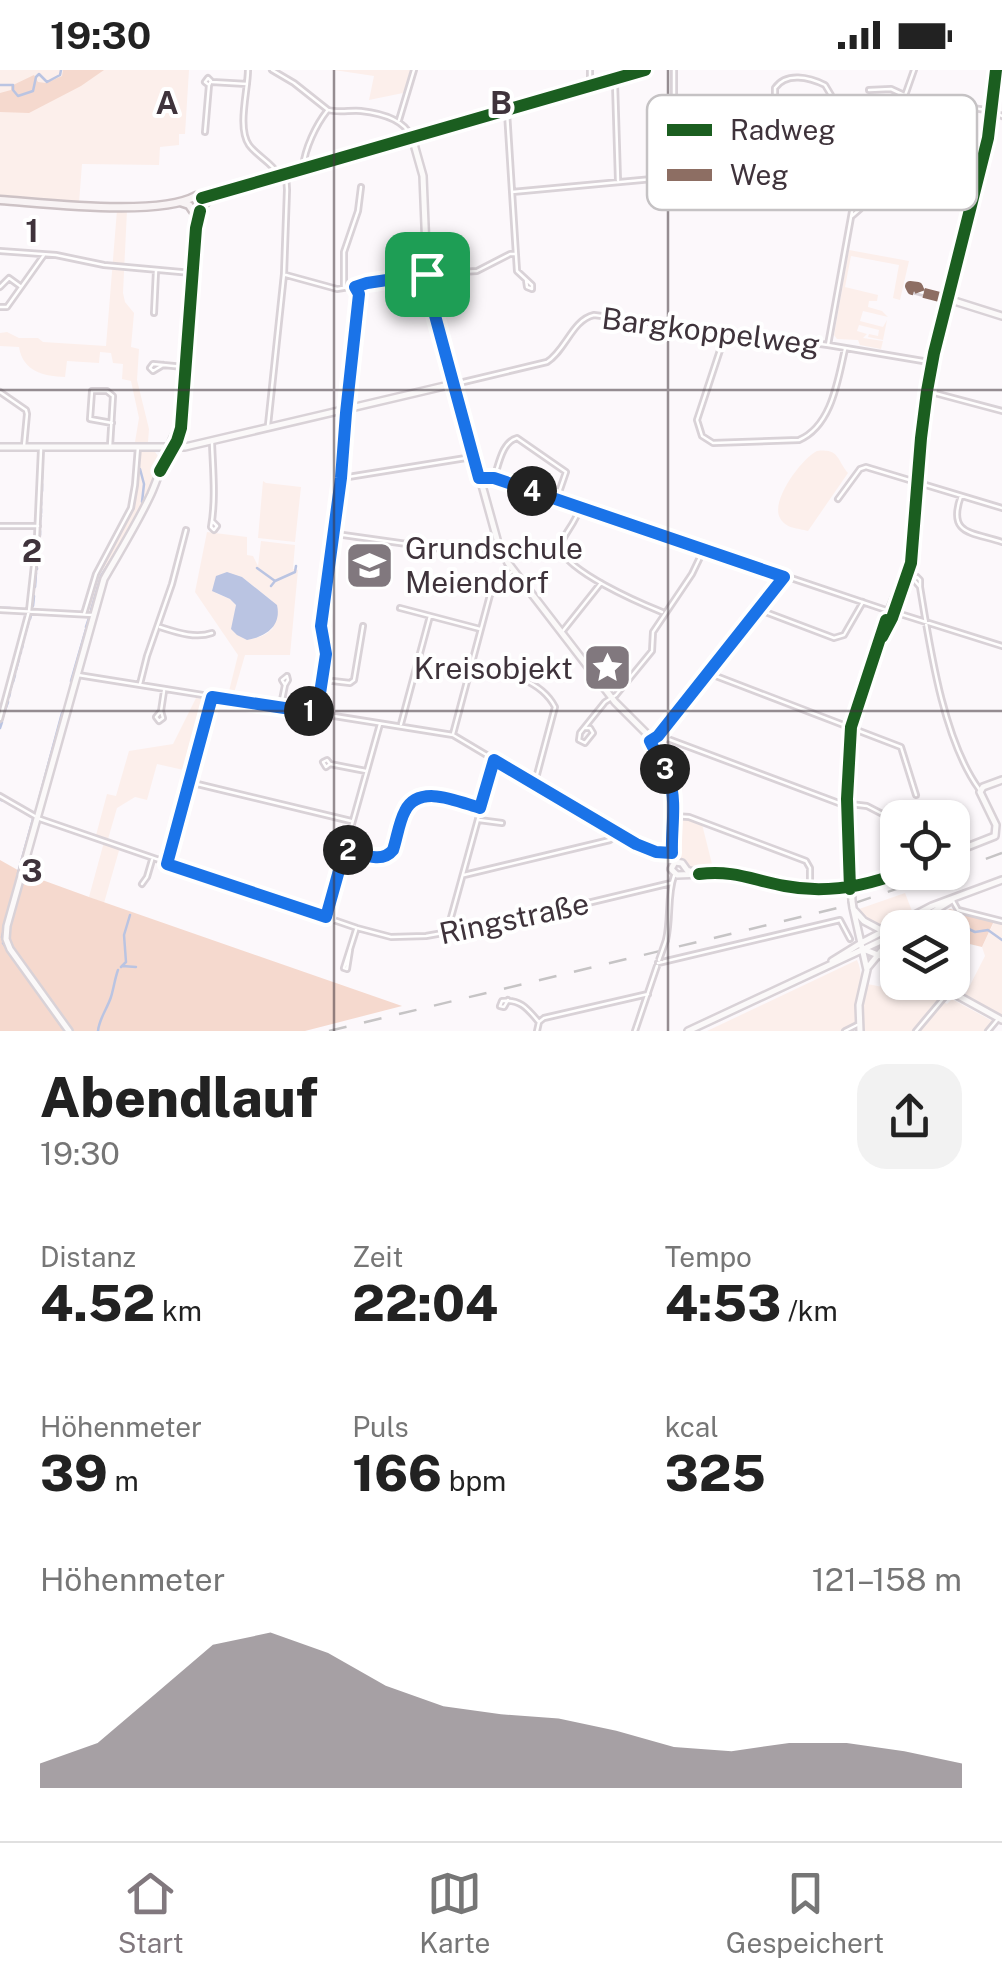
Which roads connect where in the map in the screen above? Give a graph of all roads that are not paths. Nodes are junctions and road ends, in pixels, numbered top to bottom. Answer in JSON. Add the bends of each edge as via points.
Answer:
{"nodes":[{"id":1,"x":248,"y":70,"type":"edge"},
{"id":2,"x":272,"y":70,"type":"edge"},
{"id":3,"x":414,"y":70,"type":"edge"},
{"id":4,"x":590,"y":70,"type":"edge"},
{"id":5,"x":645,"y":70,"type":"edge"},
{"id":6,"x":914,"y":70,"type":"edge"},
{"id":7,"x":996,"y":70,"type":"edge"},
{"id":8,"x":615,"y":78,"type":"junction"},
{"id":9,"x":248,"y":84,"type":"junction"},
{"id":10,"x":590,"y":86,"type":"junction"},
{"id":11,"x":869,"y":90,"type":"dead end"},
{"id":12,"x":774,"y":95,"type":"edge"},
{"id":13,"x":831,"y":95,"type":"edge"},
{"id":14,"x":905,"y":95,"type":"joint"},
{"id":15,"x":328,"y":110,"type":"junction"},
{"id":16,"x":507,"y":110,"type":"junction"},
{"id":17,"x":977,"y":110,"type":"edge"},
{"id":18,"x":992,"y":112,"type":"junction"},
{"id":19,"x":1002,"y":116,"type":"edge"},
{"id":20,"x":399,"y":122,"type":"junction"},
{"id":21,"x":206,"y":132,"type":"dead end"},
{"id":22,"x":412,"y":137,"type":"junction"},
{"id":23,"x":304,"y":168,"type":"junction"},
{"id":24,"x":282,"y":174,"type":"junction"},
{"id":25,"x":647,"y":179,"type":"edge"},
{"id":26,"x":618,"y":182,"type":"junction"},
{"id":27,"x":977,"y":182,"type":"edge"},
{"id":28,"x":362,"y":188,"type":"dead end"},
{"id":29,"x":512,"y":192,"type":"junction"},
{"id":30,"x":206,"y":199,"type":"junction"},
{"id":31,"x":0,"y":200,"type":"edge"},
{"id":32,"x":193,"y":207,"type":"junction"},
{"id":33,"x":970,"y":210,"type":"edge"},
{"id":34,"x":852,"y":216,"type":"dead end"},
{"id":35,"x":0,"y":252,"type":"edge"},
{"id":36,"x":45,"y":254,"type":"junction"},
{"id":37,"x":516,"y":254,"type":"junction"},
{"id":38,"x":156,"y":270,"type":"junction"},
{"id":39,"x":192,"y":273,"type":"junction"},
{"id":40,"x":284,"y":274,"type":"junction"},
{"id":41,"x":427,"y":274,"type":"junction"},
{"id":42,"x":526,"y":280,"type":"dead end"},
{"id":43,"x":22,"y":286,"type":"junction"},
{"id":44,"x":355,"y":287,"type":"junction"},
{"id":45,"x":0,"y":288,"type":"edge"},
{"id":46,"x":344,"y":289,"type":"junction"},
{"id":47,"x":920,"y":292,"type":"dead end"},
{"id":48,"x":948,"y":299,"type":"junction"},
{"id":49,"x":0,"y":307,"type":"edge"},
{"id":50,"x":154,"y":313,"type":"dead end"},
{"id":51,"x":1002,"y":316,"type":"edge"},
{"id":52,"x":726,"y":332,"type":"junction"},
{"id":53,"x":828,"y":345,"type":"junction"},
{"id":54,"x":846,"y":347,"type":"junction"},
{"id":55,"x":932,"y":362,"type":"junction"},
{"id":56,"x":163,"y":365,"type":"dead end"},
{"id":57,"x":187,"y":367,"type":"junction"},
{"id":58,"x":454,"y":384,"type":"junction"},
{"id":59,"x":927,"y":391,"type":"junction"},
{"id":60,"x":0,"y":392,"type":"edge"},
{"id":61,"x":346,"y":409,"type":"junction"},
{"id":62,"x":1002,"y":411,"type":"edge"},
{"id":63,"x":112,"y":423,"type":"junction"},
{"id":64,"x":268,"y":427,"type":"junction"},
{"id":65,"x":212,"y":441,"type":"junction"},
{"id":66,"x":0,"y":446,"type":"edge"},
{"id":67,"x":24,"y":447,"type":"junction"},
{"id":68,"x":41,"y":447,"type":"junction"},
{"id":69,"x":110,"y":447,"type":"junction"},
{"id":70,"x":138,"y":447,"type":"junction"},
{"id":71,"x":171,"y":448,"type":"junction"},
{"id":72,"x":474,"y":456,"type":"junction"},
{"id":73,"x":341,"y":478,"type":"junction"},
{"id":74,"x":479,"y":478,"type":"junction"},
{"id":75,"x":494,"y":478,"type":"junction"},
{"id":76,"x":917,"y":482,"type":"junction"},
{"id":77,"x":961,"y":496,"type":"junction"},
{"id":78,"x":838,"y":499,"type":"dead end"},
{"id":79,"x":556,"y":500,"type":"junction"},
{"id":80,"x":580,"y":507,"type":"junction"},
{"id":81,"x":1002,"y":508,"type":"edge"},
{"id":82,"x":212,"y":521,"type":"dead end"},
{"id":83,"x":0,"y":526,"type":"edge"},
{"id":84,"x":38,"y":526,"type":"junction"},
{"id":85,"x":186,"y":530,"type":"dead end"},
{"id":86,"x":335,"y":534,"type":"junction"},
{"id":87,"x":1002,"y":542,"type":"edge"},
{"id":88,"x":501,"y":550,"type":"junction"},
{"id":89,"x":704,"y":550,"type":"junction"},
{"id":90,"x":513,"y":570,"type":"junction"},
{"id":91,"x":784,"y":577,"type":"junction"},
{"id":92,"x":602,"y":582,"type":"junction"},
{"id":93,"x":920,"y":586,"type":"dead end"},
{"id":94,"x":863,"y":602,"type":"junction"},
{"id":95,"x":400,"y":608,"type":"dead end"},
{"id":96,"x":759,"y":609,"type":"junction"},
{"id":97,"x":0,"y":610,"type":"edge"},
{"id":98,"x":29,"y":611,"type":"junction"},
{"id":99,"x":892,"y":611,"type":"junction"},
{"id":100,"x":664,"y":613,"type":"junction"},
{"id":101,"x":84,"y":614,"type":"junction"},
{"id":102,"x":93,"y":615,"type":"junction"},
{"id":103,"x":430,"y":616,"type":"junction"},
{"id":104,"x":926,"y":622,"type":"junction"},
{"id":105,"x":363,"y":626,"type":"dead end"},
{"id":106,"x":158,"y":627,"type":"junction"},
{"id":107,"x":481,"y":629,"type":"junction"},
{"id":108,"x":561,"y":633,"type":"junction"},
{"id":109,"x":212,"y":634,"type":"dead end"},
{"id":110,"x":1002,"y":646,"type":"edge"},
{"id":111,"x":472,"y":666,"type":"junction"},
{"id":112,"x":708,"y":673,"type":"junction"},
{"id":113,"x":76,"y":678,"type":"junction"},
{"id":114,"x":323,"y":680,"type":"junction"},
{"id":115,"x":0,"y":684,"type":"edge"},
{"id":116,"x":140,"y":685,"type":"junction"},
{"id":117,"x":284,"y":685,"type":"dead end"},
{"id":118,"x":9,"y":686,"type":"junction"},
{"id":119,"x":164,"y":689,"type":"junction"},
{"id":120,"x":212,"y":697,"type":"junction"},
{"id":121,"x":612,"y":698,"type":"junction"},
{"id":122,"x":280,"y":707,"type":"junction"},
{"id":123,"x":161,"y":711,"type":"dead end"},
{"id":124,"x":317,"y":713,"type":"junction"},
{"id":125,"x":0,"y":719,"type":"edge"},
{"id":126,"x":380,"y":723,"type":"junction"},
{"id":127,"x":401,"y":726,"type":"junction"},
{"id":128,"x":850,"y":727,"type":"junction"},
{"id":129,"x":585,"y":728,"type":"dead end"},
{"id":130,"x":452,"y":735,"type":"junction"},
{"id":131,"x":658,"y":736,"type":"junction"},
{"id":132,"x":650,"y":741,"type":"junction"},
{"id":133,"x":494,"y":760,"type":"junction"},
{"id":134,"x":330,"y":764,"type":"dead end"},
{"id":135,"x":367,"y":771,"type":"junction"},
{"id":136,"x":1002,"y":780,"type":"edge"},
{"id":137,"x":188,"y":782,"type":"junction"},
{"id":138,"x":534,"y":783,"type":"junction"},
{"id":139,"x":980,"y":790,"type":"junction"},
{"id":140,"x":916,"y":795,"type":"dead end"},
{"id":141,"x":0,"y":796,"type":"edge"},
{"id":142,"x":849,"y":806,"type":"junction"},
{"id":143,"x":480,"y":808,"type":"junction"},
{"id":144,"x":880,"y":813,"type":"edge"},
{"id":145,"x":672,"y":816,"type":"junction"},
{"id":146,"x":37,"y":817,"type":"junction"},
{"id":147,"x":477,"y":820,"type":"junction"},
{"id":148,"x":352,"y":822,"type":"junction"},
{"id":149,"x":502,"y":822,"type":"dead end"},
{"id":150,"x":616,"y":833,"type":"junction"},
{"id":151,"x":970,"y":847,"type":"edge"},
{"id":152,"x":345,"y":849,"type":"junction"},
{"id":153,"x":672,"y":853,"type":"junction"},
{"id":154,"x":152,"y":859,"type":"junction"},
{"id":155,"x":675,"y":862,"type":"junction"},
{"id":156,"x":167,"y":864,"type":"junction"},
{"id":157,"x":681,"y":872,"type":"junction"},
{"id":158,"x":463,"y":875,"type":"junction"},
{"id":159,"x":1002,"y":880,"type":"edge"},
{"id":160,"x":880,"y":881,"type":"edge"},
{"id":161,"x":671,"y":883,"type":"junction"},
{"id":162,"x":142,"y":884,"type":"dead end"},
{"id":163,"x":810,"y":888,"type":"junction"},
{"id":164,"x":850,"y":889,"type":"junction"},
{"id":165,"x":952,"y":900,"type":"junction"},
{"id":166,"x":852,"y":904,"type":"junction"},
{"id":167,"x":925,"y":910,"type":"edge"},
{"id":168,"x":936,"y":910,"type":"edge"},
{"id":169,"x":326,"y":917,"type":"junction"},
{"id":170,"x":1002,"y":921,"type":"edge"},
{"id":171,"x":357,"y":928,"type":"junction"},
{"id":172,"x":880,"y":932,"type":"edge"},
{"id":173,"x":447,"y":934,"type":"junction"},
{"id":174,"x":880,"y":937,"type":"edge"},
{"id":175,"x":850,"y":939,"type":"dead end"},
{"id":176,"x":862,"y":946,"type":"junction"},
{"id":177,"x":350,"y":950,"type":"dead end"},
{"id":178,"x":880,"y":950,"type":"edge"},
{"id":179,"x":879,"y":954,"type":"junction"},
{"id":180,"x":659,"y":961,"type":"junction"},
{"id":181,"x":866,"y":970,"type":"junction"},
{"id":182,"x":648,"y":994,"type":"junction"},
{"id":183,"x":508,"y":1000,"type":"dead end"},
{"id":184,"x":941,"y":1000,"type":"edge"},
{"id":185,"x":965,"y":1000,"type":"edge"},
{"id":186,"x":1000,"y":1019,"type":"edge"},
{"id":187,"x":539,"y":1022,"type":"junction"},
{"id":188,"x":860,"y":1028,"type":"edge"},
{"id":189,"x":68,"y":1031,"type":"edge"},
{"id":190,"x":537,"y":1031,"type":"edge"},
{"id":191,"x":635,"y":1031,"type":"edge"},
{"id":192,"x":688,"y":1031,"type":"edge"},
{"id":193,"x":844,"y":1031,"type":"edge"},
{"id":194,"x":916,"y":1031,"type":"edge"},
{"id":195,"x":988,"y":1031,"type":"edge"}],
"edges":[{"from":1,"to":9,"type":"street"},
{"from":2,"to":15,"type":"street"},
{"from":3,"to":20,"type":"street"},
{"from":4,"to":10,"type":"street"},
{"from":5,"to":8,"type":"main road"},
{"from":6,"to":14,"type":"street"},
{"from":7,"to":18,"type":"street"},
{"from":8,"to":10,"type":"main road"},
{"from":8,"to":26,"type":"street"},
{"from":9,"to":21,"type":"street","via":[[210,84]]},
{"from":9,"to":24,"type":"street","via":[[244,137]]},
{"from":10,"to":16,"type":"main road"},
{"from":11,"to":14,"type":"street"},
{"from":12,"to":13,"type":"street","via":[[778,83],[802,78],[825,85]]},
{"from":15,"to":20,"type":"street"},
{"from":15,"to":23,"type":"street"},
{"from":16,"to":22,"type":"main road"},
{"from":16,"to":29,"type":"street"},
{"from":17,"to":18,"type":"street"},
{"from":18,"to":19,"type":"street"},
{"from":18,"to":27,"type":"street"},
{"from":20,"to":22,"type":"street"},
{"from":22,"to":23,"type":"main road"},
{"from":22,"to":41,"type":"street","via":[[423,176]]},
{"from":23,"to":24,"type":"main road"},
{"from":24,"to":30,"type":"main road"},
{"from":24,"to":40,"type":"street","via":[[288,190]]},
{"from":25,"to":26,"type":"street"},
{"from":26,"to":29,"type":"street"},
{"from":28,"to":46,"type":"street","via":[[344,252]]},
{"from":29,"to":37,"type":"street"},
{"from":30,"to":32,"type":"main road"},
{"from":30,"to":32,"type":"main road","via":[[196,196]]},
{"from":31,"to":32,"type":"main road"},
{"from":32,"to":39,"type":"street"},
{"from":33,"to":48,"type":"street"},
{"from":34,"to":53,"type":"street"},
{"from":35,"to":36,"type":"street"},
{"from":36,"to":38,"type":"street"},
{"from":36,"to":43,"type":"street"},
{"from":37,"to":41,"type":"street","via":[[477,271]]},
{"from":37,"to":42,"type":"street","via":[[517,273]]},
{"from":38,"to":39,"type":"street"},
{"from":38,"to":50,"type":"street"},
{"from":39,"to":57,"type":"street"},
{"from":40,"to":46,"type":"street"},
{"from":40,"to":64,"type":"street"},
{"from":41,"to":44,"type":"street"},
{"from":41,"to":58,"type":"street"},
{"from":43,"to":45,"type":"street","via":[[9,278]]},
{"from":43,"to":49,"type":"street"},
{"from":44,"to":46,"type":"street"},
{"from":44,"to":61,"type":"street"},
{"from":47,"to":48,"type":"street"},
{"from":48,"to":51,"type":"street"},
{"from":48,"to":55,"type":"street"},
{"from":52,"to":53,"type":"street","name":"Bargkoppelweg"},
{"from":52,"to":54,"type":"street","via":[[697,422],[715,444],[808,436],[833,400]]},
{"from":52,"to":58,"type":"street","name":"Bargkoppelweg","via":[[590,315],[551,361]]},
{"from":53,"to":54,"type":"street","name":"Bargkoppelweg"},
{"from":54,"to":55,"type":"street","name":"Bargkoppelweg"},
{"from":55,"to":59,"type":"street"},
{"from":56,"to":57,"type":"street"},
{"from":57,"to":71,"type":"street","via":[[179,437]]},
{"from":58,"to":61,"type":"street"},
{"from":58,"to":72,"type":"street"},
{"from":59,"to":62,"type":"street"},
{"from":59,"to":76,"type":"street"},
{"from":60,"to":67,"type":"street","via":[[28,414]]},
{"from":61,"to":64,"type":"street"},
{"from":61,"to":73,"type":"street"},
{"from":63,"to":63,"type":"street","via":[[112,393],[92,391],[90,418]]},
{"from":63,"to":69,"type":"street"},
{"from":64,"to":65,"type":"street"},
{"from":65,"to":71,"type":"street"},
{"from":65,"to":82,"type":"street"},
{"from":66,"to":67,"type":"street"},
{"from":67,"to":68,"type":"street"},
{"from":68,"to":69,"type":"street"},
{"from":68,"to":84,"type":"street"},
{"from":69,"to":70,"type":"street"},
{"from":70,"to":71,"type":"street"},
{"from":70,"to":101,"type":"street","via":[[131,508],[96,574]]},
{"from":71,"to":102,"type":"street","via":[[104,579]]},
{"from":72,"to":73,"type":"street"},
{"from":72,"to":74,"type":"street"},
{"from":73,"to":86,"type":"street"},
{"from":74,"to":75,"type":"street"},
{"from":74,"to":88,"type":"street"},
{"from":75,"to":79,"type":"street"},
{"from":75,"to":79,"type":"street","via":[[504,449],[517,438],[566,472]]},
{"from":76,"to":77,"type":"street"},
{"from":76,"to":78,"type":"street","via":[[866,467]]},
{"from":76,"to":99,"type":"street","via":[[911,558]]},
{"from":77,"to":81,"type":"street"},
{"from":77,"to":87,"type":"street","via":[[959,525]]},
{"from":79,"to":80,"type":"street"},
{"from":80,"to":89,"type":"street"},
{"from":80,"to":92,"type":"street","via":[[558,548],[565,560]]},
{"from":83,"to":84,"type":"street"},
{"from":84,"to":98,"type":"street"},
{"from":85,"to":106,"type":"street"},
{"from":86,"to":88,"type":"street","via":[[492,556]]},
{"from":86,"to":114,"type":"street","via":[[321,626]]},
{"from":88,"to":90,"type":"street"},
{"from":89,"to":91,"type":"street"},
{"from":89,"to":100,"type":"street"},
{"from":90,"to":107,"type":"street","via":[[490,594]]},
{"from":90,"to":108,"type":"street"},
{"from":91,"to":94,"type":"street"},
{"from":91,"to":96,"type":"street"},
{"from":92,"to":100,"type":"street"},
{"from":92,"to":108,"type":"street"},
{"from":93,"to":104,"type":"street"},
{"from":94,"to":96,"type":"street","via":[[844,634],[834,638]]},
{"from":94,"to":99,"type":"street"},
{"from":95,"to":103,"type":"street"},
{"from":96,"to":112,"type":"street"},
{"from":97,"to":98,"type":"street"},
{"from":98,"to":101,"type":"street"},
{"from":98,"to":118,"type":"street"},
{"from":99,"to":104,"type":"street"},
{"from":99,"to":128,"type":"street"},
{"from":100,"to":121,"type":"street","via":[[652,632],[652,651]]},
{"from":101,"to":102,"type":"street"},
{"from":102,"to":113,"type":"street"},
{"from":103,"to":107,"type":"street"},
{"from":103,"to":127,"type":"street"},
{"from":104,"to":110,"type":"street"},
{"from":104,"to":139,"type":"street","via":[[950,727]]},
{"from":105,"to":114,"type":"street","via":[[354,680]]},
{"from":106,"to":109,"type":"street"},
{"from":106,"to":116,"type":"street"},
{"from":107,"to":111,"type":"street"},
{"from":108,"to":121,"type":"street"},
{"from":111,"to":130,"type":"street"},
{"from":111,"to":138,"type":"street","via":[[529,680],[550,697],[554,707]]},
{"from":112,"to":128,"type":"street"},
{"from":112,"to":131,"type":"street"},
{"from":113,"to":116,"type":"street"},
{"from":113,"to":146,"type":"street"},
{"from":114,"to":124,"type":"street"},
{"from":115,"to":118,"type":"street"},
{"from":116,"to":119,"type":"street"},
{"from":117,"to":122,"type":"street"},
{"from":118,"to":125,"type":"street"},
{"from":119,"to":120,"type":"street"},
{"from":119,"to":123,"type":"street"},
{"from":120,"to":122,"type":"street"},
{"from":120,"to":137,"type":"street"},
{"from":121,"to":129,"type":"street"},
{"from":121,"to":132,"type":"street"},
{"from":122,"to":124,"type":"street"},
{"from":124,"to":126,"type":"street"},
{"from":126,"to":127,"type":"street"},
{"from":126,"to":135,"type":"street"},
{"from":127,"to":130,"type":"street"},
{"from":128,"to":140,"type":"street","via":[[901,747]]},
{"from":128,"to":142,"type":"street"},
{"from":130,"to":133,"type":"street"},
{"from":131,"to":132,"type":"street"},
{"from":131,"to":142,"type":"street"},
{"from":132,"to":145,"type":"street","via":[[670,779]]},
{"from":133,"to":138,"type":"street"},
{"from":133,"to":143,"type":"street"},
{"from":134,"to":135,"type":"street"},
{"from":135,"to":148,"type":"street"},
{"from":136,"to":139,"type":"street"},
{"from":137,"to":148,"type":"street"},
{"from":137,"to":156,"type":"street"},
{"from":138,"to":150,"type":"street"},
{"from":139,"to":151,"type":"street","via":[[997,832]]},
{"from":141,"to":146,"type":"street","name":"Ringstraße"},
{"from":142,"to":144,"type":"street"},
{"from":142,"to":164,"type":"street"},
{"from":143,"to":147,"type":"street"},
{"from":143,"to":152,"type":"street","via":[[421,797],[404,812],[390,856]]},
{"from":145,"to":153,"type":"street"},
{"from":145,"to":163,"type":"street","via":[[688,816],[806,861]]},
{"from":146,"to":154,"type":"street","name":"Ringstraße"},
{"from":146,"to":189,"type":"street","via":[[6,939]]},
{"from":147,"to":149,"type":"street"},
{"from":147,"to":158,"type":"street"},
{"from":148,"to":152,"type":"street"},
{"from":150,"to":153,"type":"street"},
{"from":150,"to":158,"type":"street","via":[[610,840]]},
{"from":152,"to":169,"type":"street"},
{"from":153,"to":155,"type":"street"},
{"from":154,"to":156,"type":"street","name":"Ringstraße"},
{"from":154,"to":162,"type":"street"},
{"from":155,"to":157,"type":"street","via":[[682,863]]},
{"from":155,"to":157,"type":"street","via":[[672,869]]},
{"from":156,"to":169,"type":"street","name":"Ringstraße"},
{"from":157,"to":161,"type":"street"},
{"from":157,"to":163,"type":"street","via":[[734,873]]},
{"from":158,"to":173,"type":"street"},
{"from":159,"to":165,"type":"street"},
{"from":160,"to":164,"type":"street"},
{"from":161,"to":173,"type":"street","name":"Ringstraße"},
{"from":161,"to":180,"type":"street","bridge":true},
{"from":163,"to":164,"type":"street"},
{"from":164,"to":166,"type":"street"},
{"from":165,"to":167,"type":"street"},
{"from":165,"to":168,"type":"street"},
{"from":165,"to":170,"type":"street","via":[[958,910]]},
{"from":166,"to":172,"type":"street"},
{"from":166,"to":176,"type":"street"},
{"from":169,"to":171,"type":"street","name":"Ringstraße"},
{"from":171,"to":173,"type":"street","name":"Ringstraße","via":[[399,937]]},
{"from":171,"to":177,"type":"street"},
{"from":174,"to":176,"type":"street"},
{"from":175,"to":180,"type":"street","via":[[840,920]]},
{"from":176,"to":179,"type":"street"},
{"from":176,"to":181,"type":"street"},
{"from":176,"to":192,"type":"street"},
{"from":178,"to":179,"type":"street"},
{"from":179,"to":181,"type":"street"},
{"from":180,"to":182,"type":"street"},
{"from":181,"to":188,"type":"street"},
{"from":182,"to":187,"type":"street"},
{"from":182,"to":191,"type":"street"},
{"from":183,"to":187,"type":"street","via":[[525,1005]]},
{"from":184,"to":194,"type":"street"},
{"from":185,"to":186,"type":"street"},
{"from":186,"to":195,"type":"street"},
{"from":187,"to":190,"type":"street"},
{"from":188,"to":193,"type":"street"}]}
